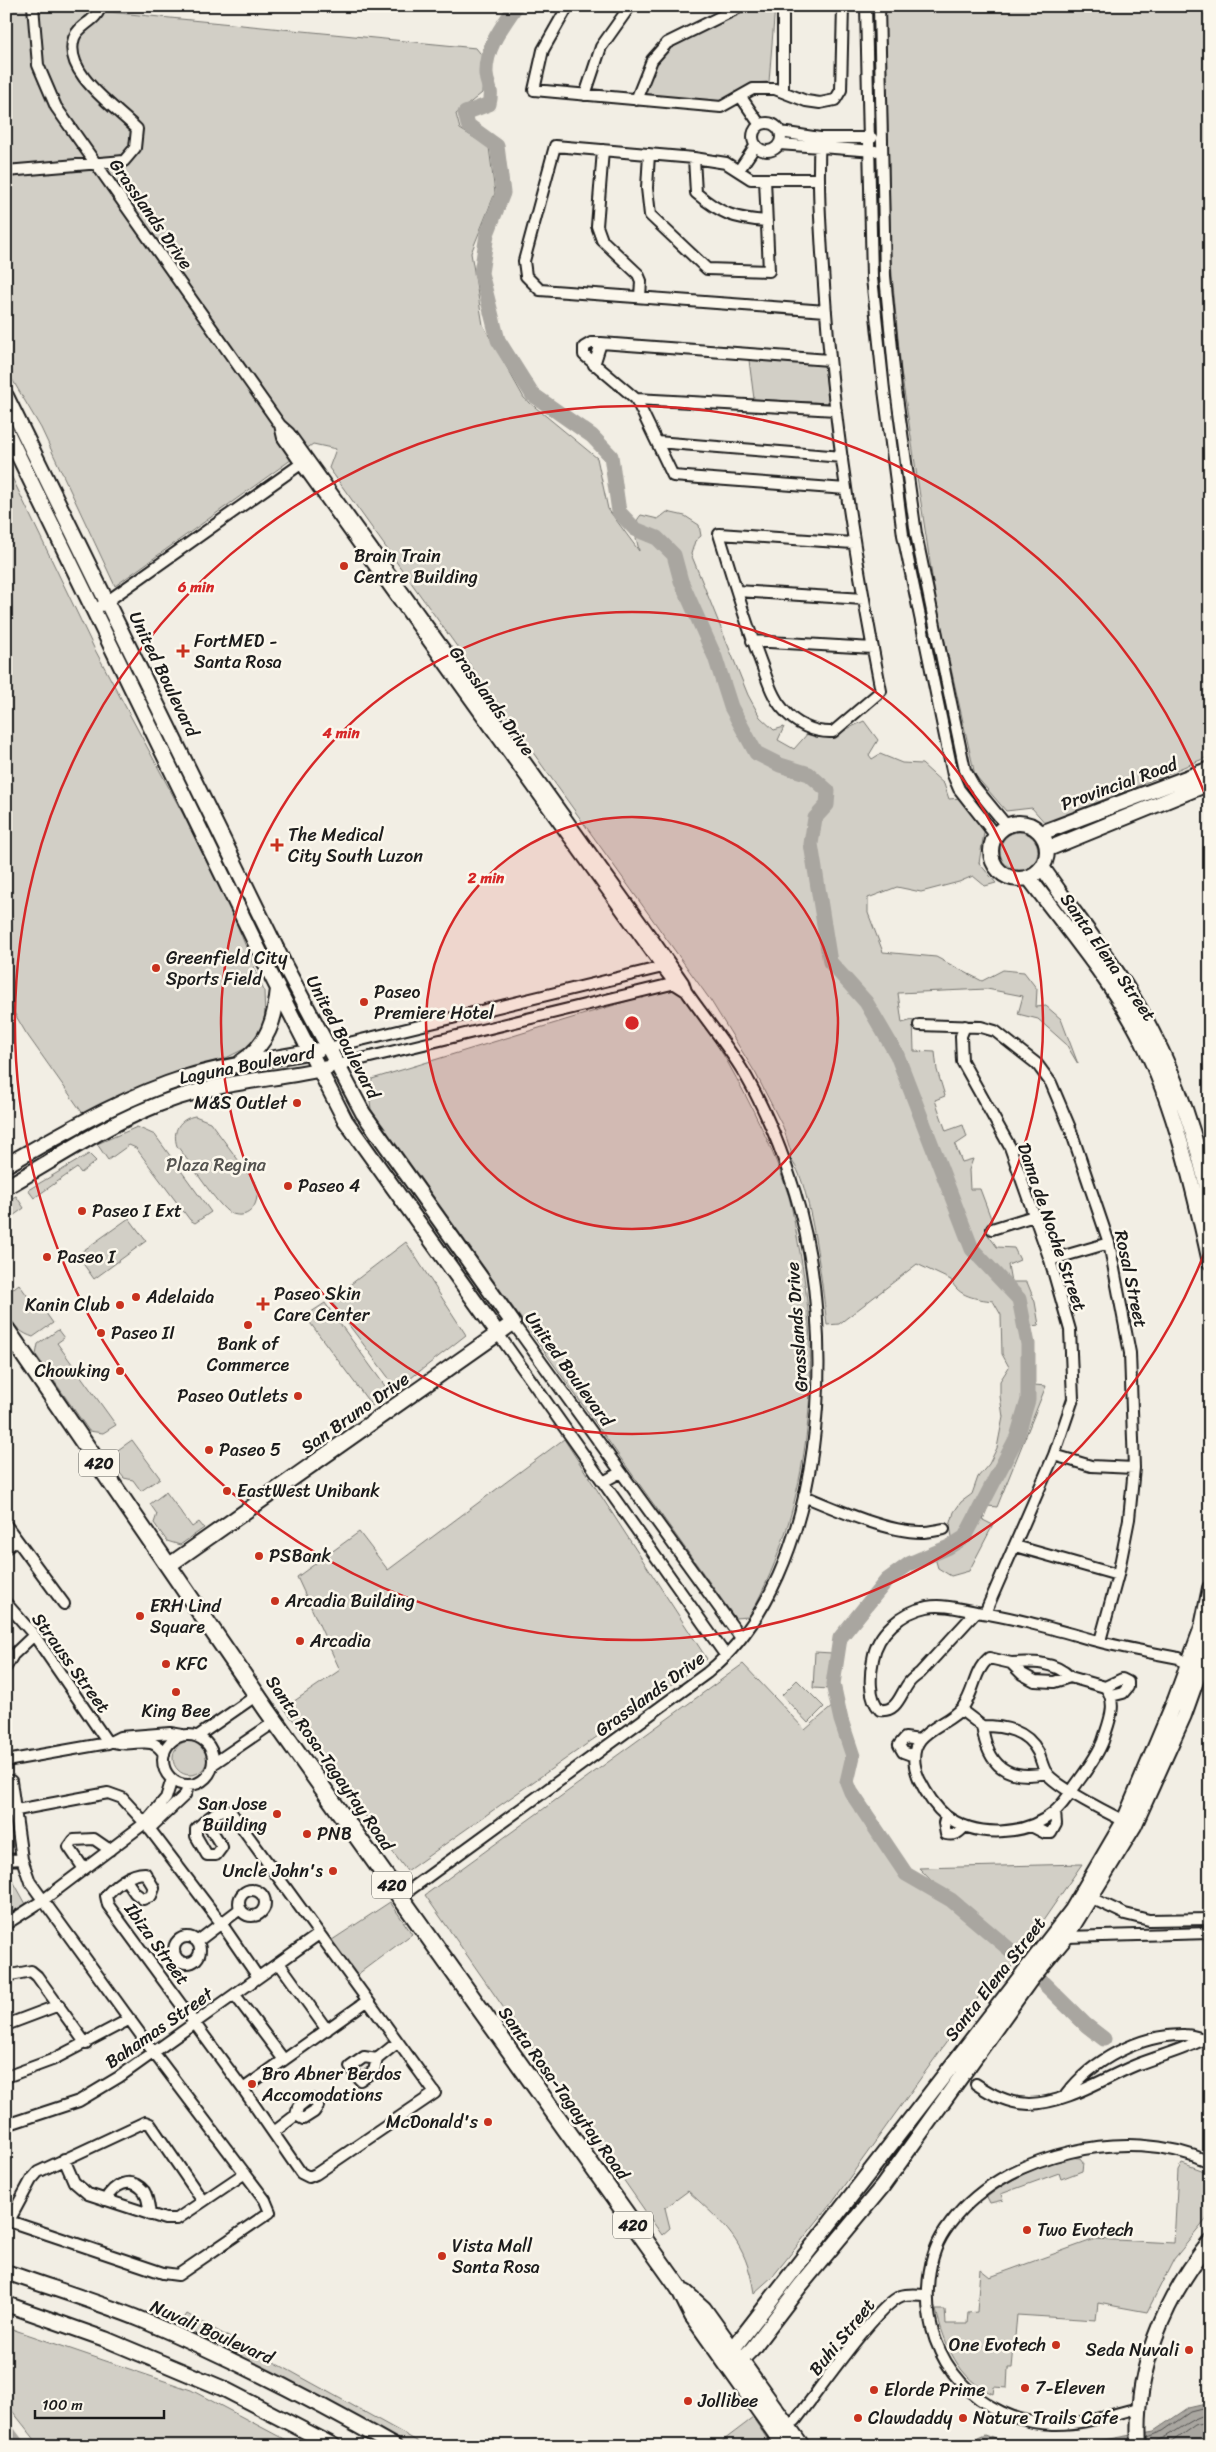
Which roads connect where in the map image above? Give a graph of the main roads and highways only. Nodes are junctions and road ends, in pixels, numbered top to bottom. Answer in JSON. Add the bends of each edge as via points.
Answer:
{"nodes":[{"id":1,"x":6,"y":396,"type":"edge"},
{"id":2,"x":6,"y":430,"type":"edge"},
{"id":3,"x":1210,"y":769,"type":"edge"},
{"id":4,"x":1210,"y":783,"type":"edge"},
{"id":5,"x":1041,"y":833,"type":"junction"},
{"id":6,"x":1048,"y":849,"type":"junction"},
{"id":7,"x":1042,"y":868,"type":"junction"},
{"id":8,"x":1029,"y":878,"type":"junction"},
{"id":9,"x":278,"y":988,"type":"junction"},
{"id":10,"x":328,"y":1048,"type":"junction"},
{"id":11,"x":310,"y":1052,"type":"junction"},
{"id":12,"x":238,"y":1065,"type":"junction"},
{"id":13,"x":337,"y":1065,"type":"junction"},
{"id":14,"x":319,"y":1070,"type":"junction"},
{"id":15,"x":138,"y":1095,"type":"junction"},
{"id":16,"x":145,"y":1110,"type":"junction"},
{"id":17,"x":6,"y":1165,"type":"edge"},
{"id":18,"x":6,"y":1187,"type":"edge"},
{"id":19,"x":1210,"y":1200,"type":"edge"},
{"id":20,"x":1210,"y":1262,"type":"edge"},
{"id":21,"x":513,"y":1324,"type":"joint"},
{"id":22,"x":6,"y":1330,"type":"edge"},
{"id":23,"x":499,"y":1335,"type":"junction"},
{"id":24,"x":168,"y":1566,"type":"junction"},
{"id":25,"x":1210,"y":1588,"type":"edge"},
{"id":26,"x":1210,"y":1642,"type":"edge"},
{"id":27,"x":1198,"y":1662,"type":"edge"},
{"id":28,"x":1129,"y":1823,"type":"junction"},
{"id":29,"x":1034,"y":1969,"type":"junction"},
{"id":30,"x":869,"y":2175,"type":"junction"},
{"id":31,"x":882,"y":2187,"type":"junction"},
{"id":32,"x":1210,"y":2242,"type":"edge"},
{"id":33,"x":6,"y":2272,"type":"edge"},
{"id":34,"x":6,"y":2304,"type":"edge"},
{"id":35,"x":736,"y":2361,"type":"junction"},
{"id":36,"x":781,"y":2442,"type":"edge"},
{"id":37,"x":809,"y":2445,"type":"edge"},
{"id":38,"x":334,"y":2446,"type":"edge"},
{"id":39,"x":394,"y":2446,"type":"edge"},
{"id":40,"x":1139,"y":2446,"type":"edge"}],
"edges":[{"from":1,"to":10,"type":"main road","name":"United Boulevard"},
{"from":2,"to":9,"type":"main road","name":"United Boulevard"},
{"from":3,"to":5,"type":"main road","name":"Provincial Road"},
{"from":4,"to":6,"type":"main road","name":"Provincial Road"},
{"from":5,"to":6,"type":"main road"},
{"from":5,"to":8,"type":"main road","via":[[1022,822],[1006,825],[995,835],[991,856],[997,869],[1008,878]]},
{"from":6,"to":7,"type":"main road"},
{"from":7,"to":8,"type":"main road"},
{"from":7,"to":19,"type":"main road","name":"Santa Elena Street","via":[[1134,999],[1152,1032],[1179,1091]]},
{"from":8,"to":20,"type":"main road","name":"Santa Elena Street","via":[[1102,978],[1142,1040],[1164,1094],[1193,1185]]},
{"from":9,"to":11,"type":"main road","name":"United Boulevard"},
{"from":9,"to":12,"type":"main road","via":[[276,1010],[266,1038],[254,1054]]},
{"from":10,"to":11,"type":"main road","name":"Laguna Boulevard"},
{"from":10,"to":13,"type":"main road","name":"United Boulevard"},
{"from":11,"to":12,"type":"main road","name":"Laguna Boulevard"},
{"from":11,"to":14,"type":"main road","name":"United Boulevard"},
{"from":12,"to":15,"type":"main road","name":"Laguna Boulevard","via":[[188,1077]]},
{"from":13,"to":14,"type":"main road","name":"Laguna Boulevard"},
{"from":13,"to":21,"type":"main road","name":"United Boulevard","via":[[363,1113]]},
{"from":14,"to":16,"type":"main road","name":"Laguna Boulevard","via":[[242,1081],[195,1092]]},
{"from":14,"to":23,"type":"main road","name":"United Boulevard","via":[[345,1120]]},
{"from":15,"to":16,"type":"main road"},
{"from":15,"to":17,"type":"main road","name":"Laguna Boulevard"},
{"from":16,"to":18,"type":"main road","name":"Laguna Boulevard","via":[[105,1128]]},
{"from":21,"to":23,"type":"main road","name":"San Bruno Drive"},
{"from":22,"to":24,"type":"main road","name":"Santa Rosa-Tagaytay Road","number":"420"},
{"from":23,"to":24,"type":"main road","name":"San Bruno Drive"},
{"from":24,"to":35,"type":"main road","name":"Santa Rosa-Tagaytay Road","number":"420","via":[[679,2288],[703,2309]]},
{"from":25,"to":27,"type":"main road","name":"Santa Elena Street"},
{"from":26,"to":27,"type":"main road","name":"Santa Elena Street"},
{"from":27,"to":28,"type":"main road","name":"Santa Elena Street"},
{"from":28,"to":29,"type":"main road","name":"Santa Elena Street"},
{"from":28,"to":29,"type":"main road","name":"Santa Elena Street","via":[[1091,1898],[1066,1937]]},
{"from":29,"to":30,"type":"main road","name":"Santa Elena Street","via":[[1006,1994]]},
{"from":29,"to":31,"type":"main road","name":"Santa Elena Street"},
{"from":30,"to":31,"type":"main road"},
{"from":30,"to":35,"type":"main road","name":"Santa Elena Street"},
{"from":31,"to":35,"type":"main road","name":"Santa Elena Street"},
{"from":32,"to":40,"type":"main road","via":[[1190,2266],[1167,2307],[1145,2368],[1138,2408]]},
{"from":33,"to":39,"type":"main road","name":"Nuvali Boulevard","via":[[141,2320],[222,2354]]},
{"from":34,"to":38,"type":"main road","via":[[123,2346],[222,2388]]},
{"from":35,"to":36,"type":"main road","name":"Santa Rosa-Tagaytay Road","number":"420"},
{"from":35,"to":37,"type":"main road","name":"Santa Rosa-Tagaytay Road","number":"420"},
{"from":35,"to":37,"type":"main road","via":[[773,2390]]}]}
